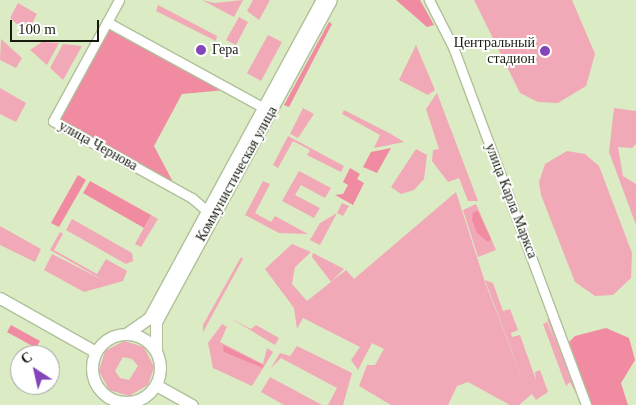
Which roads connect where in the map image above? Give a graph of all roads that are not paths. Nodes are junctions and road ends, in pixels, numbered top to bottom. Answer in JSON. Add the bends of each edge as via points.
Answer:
{"nodes":[{"id":1,"x":119,"y":0,"type":"edge"},
{"id":2,"x":322,"y":0,"type":"edge"},
{"id":3,"x":331,"y":0,"type":"edge"},
{"id":4,"x":428,"y":0,"type":"edge"},
{"id":5,"x":107,"y":22,"type":"junction"},
{"id":6,"x":268,"y":110,"type":"junction"},
{"id":7,"x":207,"y":211,"type":"junction"},
{"id":8,"x":0,"y":298,"type":"edge"},
{"id":9,"x":126,"y":334,"type":"junction"},
{"id":10,"x":156,"y":351,"type":"junction"},
{"id":11,"x":96,"y":352,"type":"junction"},
{"id":12,"x":156,"y":385,"type":"junction"},
{"id":13,"x":109,"y":402,"type":"edge"},
{"id":14,"x":192,"y":405,"type":"edge"},
{"id":15,"x":586,"y":405,"type":"edge"}],
"edges":[{"from":1,"to":5,"type":"street","name":"улица Чернова"},
{"from":2,"to":6,"type":"main road","name":"Коммунистическая улица"},
{"from":3,"to":6,"type":"main road","name":"Коммунистическая улица"},
{"from":4,"to":15,"type":"street","name":"улица Карла Маркса","via":[[462,71]]},
{"from":5,"to":6,"type":"street"},
{"from":5,"to":7,"type":"street","name":"улица Чернова","via":[[53,121],[198,202]]},
{"from":6,"to":7,"type":"main road","name":"Коммунистическая улица"},
{"from":6,"to":10,"type":"main road","name":"Коммунистическая улица","via":[[156,322]]},
{"from":7,"to":9,"type":"main road","name":"Коммунистическая улица","via":[[149,318]]},
{"from":8,"to":11,"type":"main road"},
{"from":9,"to":10,"type":"main road","via":[[143,338]]},
{"from":9,"to":11,"type":"main road","via":[[109,339]]},
{"from":10,"to":12,"type":"main road","via":[[161,368]]},
{"from":11,"to":13,"type":"main road","via":[[93,376]]},
{"from":12,"to":13,"type":"main road","via":[[133,402]]},
{"from":12,"to":14,"type":"main road"}]}
